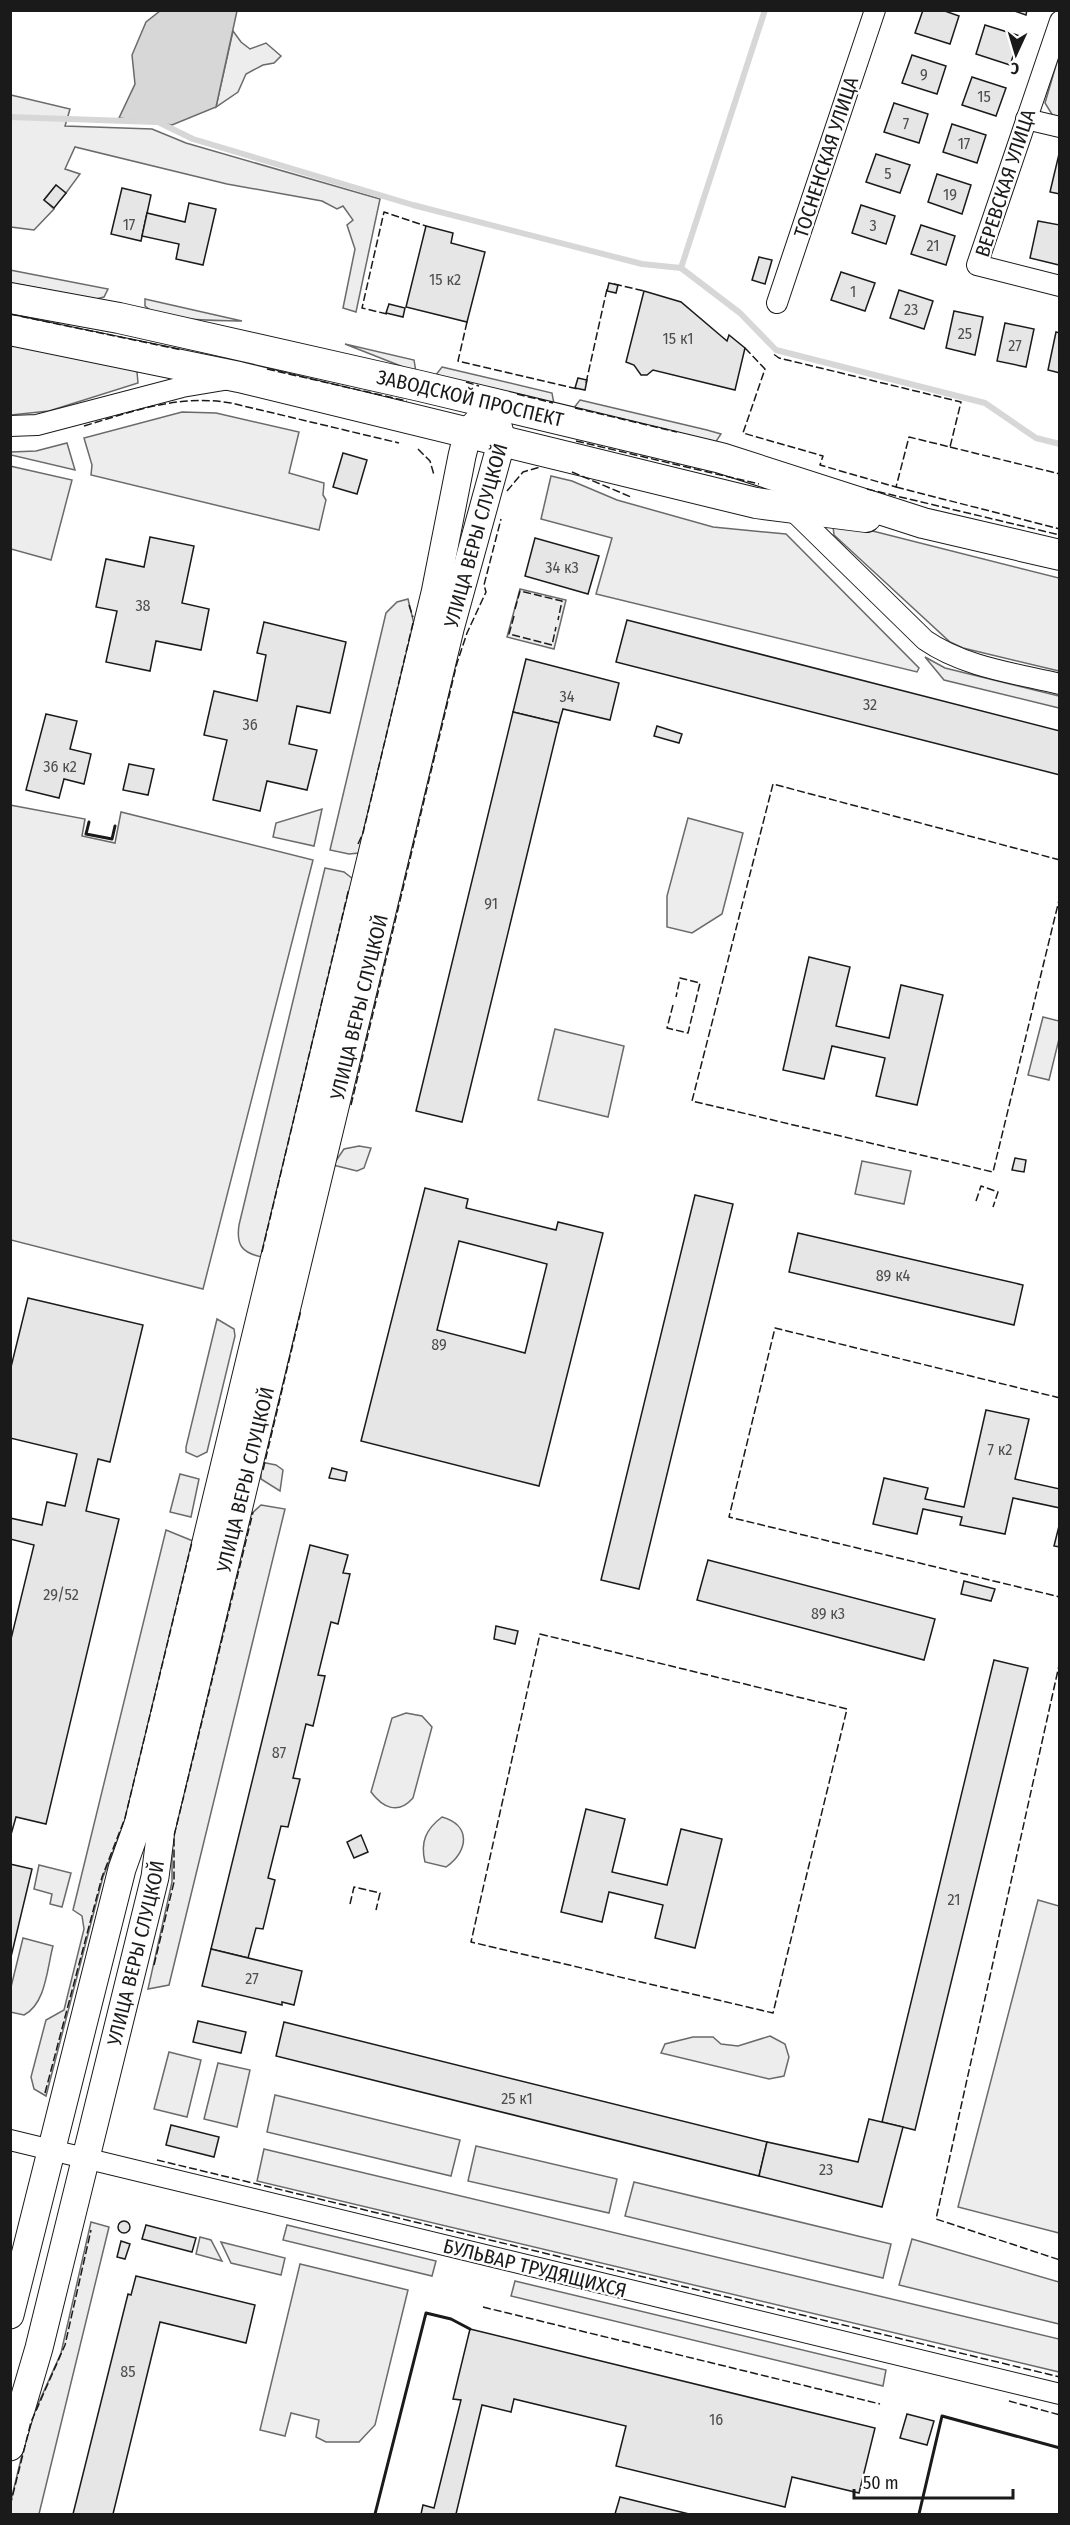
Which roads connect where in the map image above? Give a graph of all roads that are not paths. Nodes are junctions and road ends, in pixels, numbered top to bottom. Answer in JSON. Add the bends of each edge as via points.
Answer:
{"nodes":[{"id":1,"x":875,"y":10,"type":"edge"},
{"id":2,"x":1059,"y":21,"type":"edge"},
{"id":3,"x":1026,"y":119,"type":"junction"},
{"id":4,"x":1059,"y":127,"type":"edge"},
{"id":5,"x":1059,"y":286,"type":"edge"},
{"id":6,"x":10,"y":298,"type":"edge"},
{"id":7,"x":777,"y":303,"type":"dead end"},
{"id":8,"x":10,"y":330,"type":"edge"},
{"id":9,"x":239,"y":377,"type":"junction"},
{"id":10,"x":492,"y":405,"type":"junction"},
{"id":11,"x":10,"y":426,"type":"edge"},
{"id":12,"x":468,"y":432,"type":"junction"},
{"id":13,"x":502,"y":440,"type":"junction"},
{"id":14,"x":790,"y":508,"type":"junction"},
{"id":15,"x":923,"y":523,"type":"junction"},
{"id":16,"x":1059,"y":555,"type":"edge"},
{"id":17,"x":1059,"y":684,"type":"edge"},
{"id":18,"x":10,"y":2140,"type":"edge"},
{"id":19,"x":52,"y":2150,"type":"junction"},
{"id":20,"x":87,"y":2159,"type":"junction"},
{"id":21,"x":10,"y":2316,"type":"edge"},
{"id":22,"x":1059,"y":2394,"type":"edge"},
{"id":23,"x":10,"y":2447,"type":"edge"}],
"edges":[{"from":1,"to":7,"type":"street","name":"ТОСНЕНСКАЯ УЛИЦА"},
{"from":2,"to":3,"type":"street","name":"ВЕРЕВСКАЯ УЛИЦА"},
{"from":3,"to":4,"type":"street"},
{"from":3,"to":5,"type":"street","name":"ВЕРЕВСКАЯ УЛИЦА","via":[[977,265]]},
{"from":6,"to":10,"type":"main road","name":"ЗАВОДСКОЙ ПРОСПЕКТ","via":[[142,323]]},
{"from":8,"to":9,"type":"main road","name":"ЗАВОДСКОЙ ПРОСПЕКТ"},
{"from":9,"to":11,"type":"street","via":[[182,387],[37,425]]},
{"from":9,"to":12,"type":"main road","name":"ЗАВОДСКОЙ ПРОСПЕКТ"},
{"from":10,"to":12,"type":"street","name":"УЛИЦА ВЕРЫ СЛУЦКОЙ"},
{"from":10,"to":13,"type":"street","name":"УЛИЦА ВЕРЫ СЛУЦКОЙ"},
{"from":10,"to":15,"type":"main road","name":"ЗАВОДСКОЙ ПРОСПЕКТ","via":[[721,458]]},
{"from":12,"to":13,"type":"main road","name":"ЗАВОДСКОЙ ПРОСПЕКТ"},
{"from":12,"to":19,"type":"street","name":"УЛИЦА ВЕРЫ СЛУЦКОЙ","via":[[452,495],[435,593],[270,1283],[138,1824],[122,1869]]},
{"from":13,"to":14,"type":"main road","name":"ЗАВОДСКОЙ ПРОСПЕКТ"},
{"from":13,"to":20,"type":"street","name":"УЛИЦА ВЕРЫ СЛУЦКОЙ","via":[[450,629],[244,1479]]},
{"from":14,"to":15,"type":"main road","name":"ЗАВОДСКОЙ ПРОСПЕКТ"},
{"from":14,"to":17,"type":"street","via":[[939,650],[973,663]]},
{"from":15,"to":16,"type":"main road","name":"ЗАВОДСКОЙ ПРОСПЕКТ"},
{"from":18,"to":19,"type":"street","name":"БУЛЬВАР ТРУДЯЩИХСЯ"},
{"from":19,"to":20,"type":"street","name":"БУЛЬВАР ТРУДЯЩИХСЯ"},
{"from":19,"to":21,"type":"street","name":"УЛИЦА ВЕРЫ СЛУЦКОЙ"},
{"from":20,"to":22,"type":"street","name":"БУЛЬВАР ТРУДЯЩИХСЯ"},
{"from":20,"to":23,"type":"street","name":"УЛИЦА ВЕРЫ СЛУЦКОЙ"}]}
